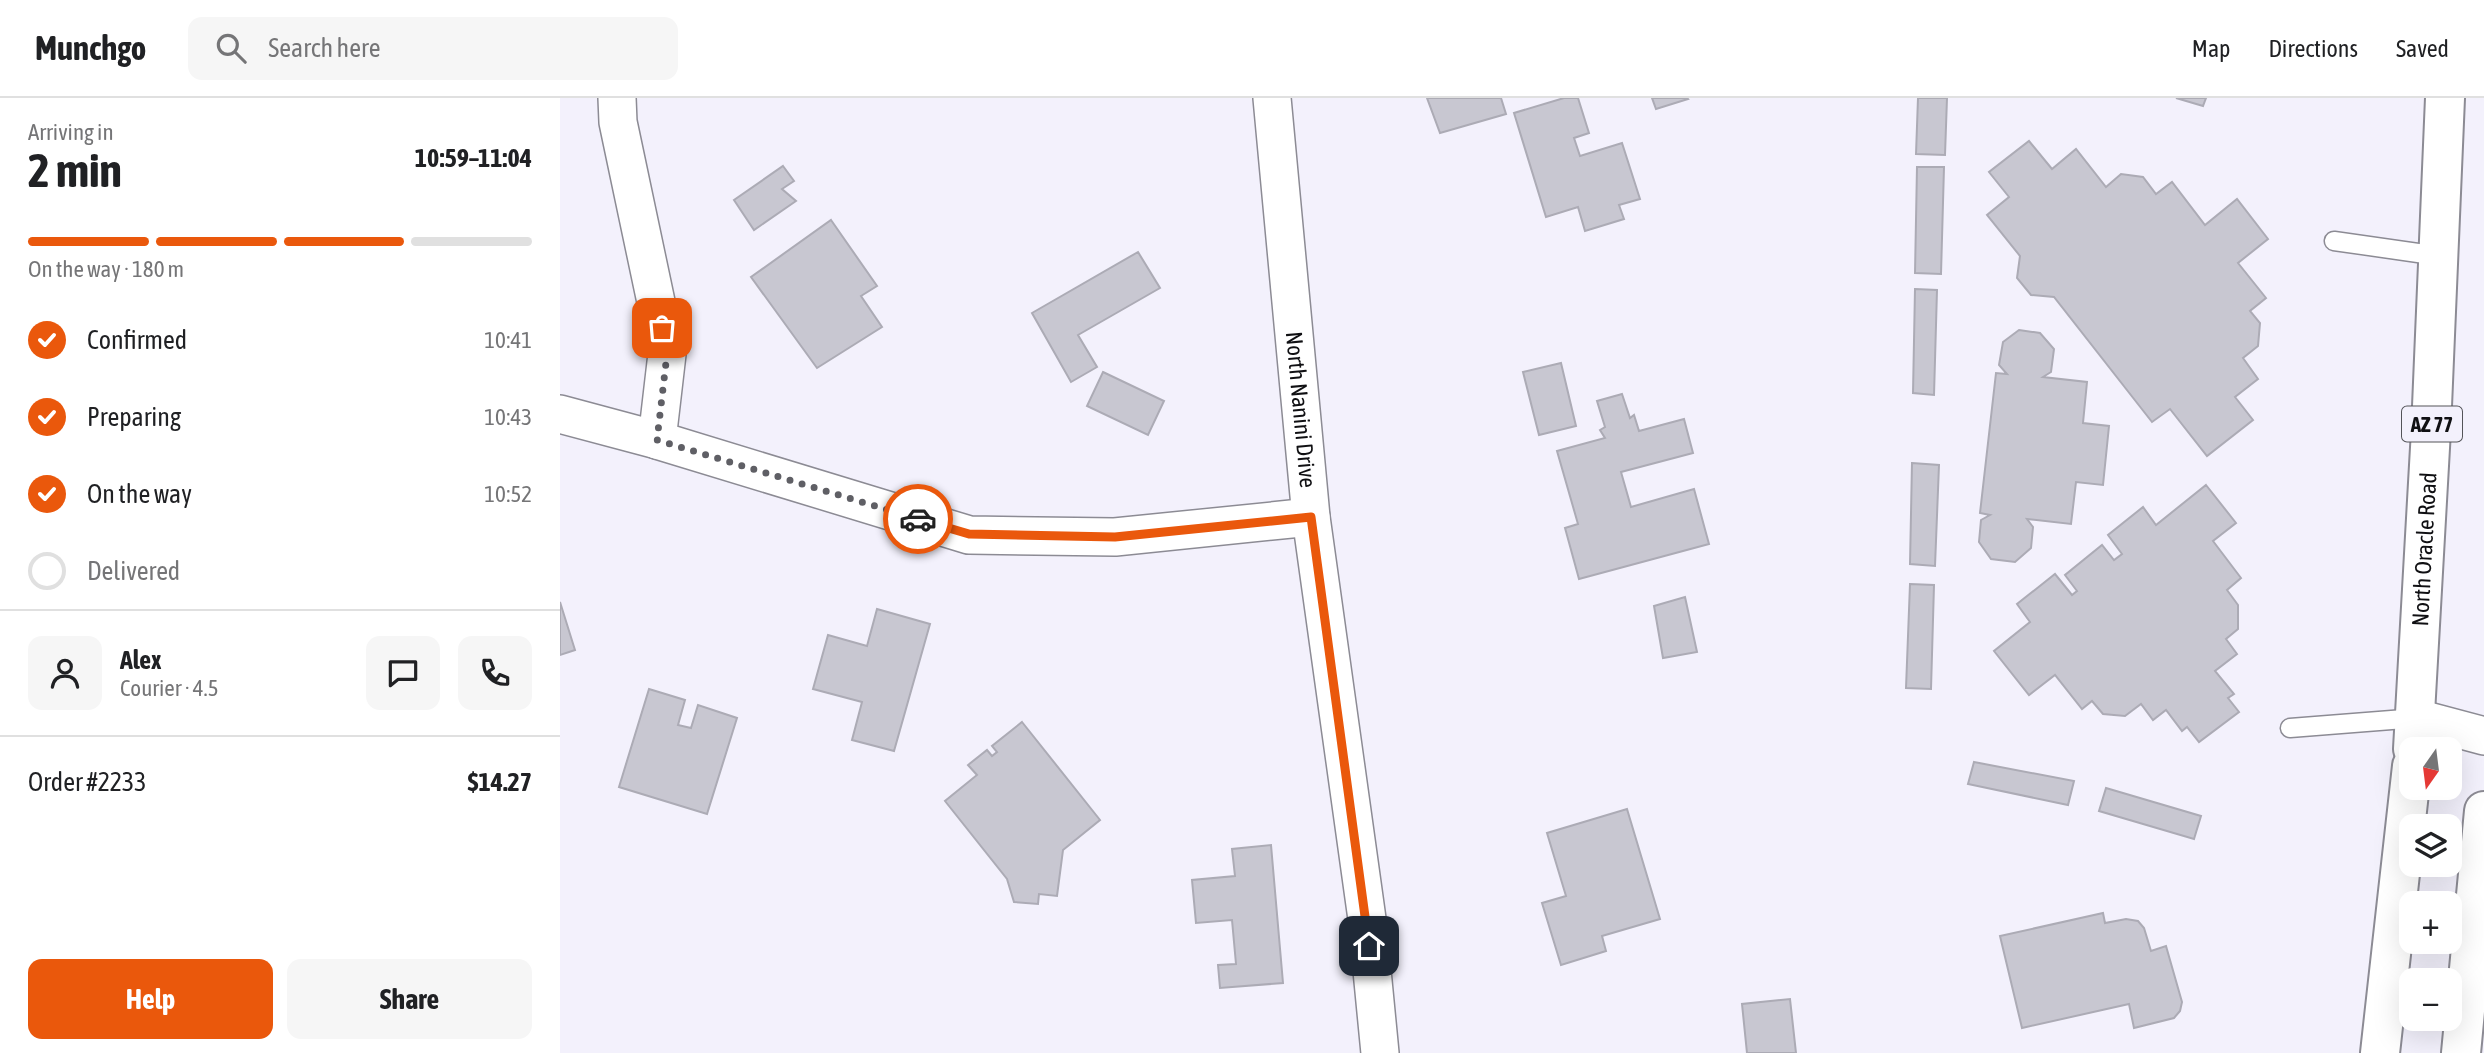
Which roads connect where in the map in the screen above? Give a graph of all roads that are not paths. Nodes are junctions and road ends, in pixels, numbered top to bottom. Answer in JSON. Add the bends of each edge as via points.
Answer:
{"nodes":[{"id":1,"x":617,"y":98,"type":"edge"},
{"id":2,"x":1272,"y":98,"type":"edge"},
{"id":3,"x":2445,"y":98,"type":"edge"},
{"id":4,"x":2334,"y":241,"type":"dead end"},
{"id":5,"x":2439,"y":256,"type":"junction"},
{"id":6,"x":560,"y":414,"type":"edge"},
{"id":7,"x":657,"y":440,"type":"junction"},
{"id":8,"x":1311,"y":517,"type":"junction"},
{"id":9,"x":2290,"y":728,"type":"dead end"},
{"id":10,"x":2415,"y":734,"type":"edge"},
{"id":11,"x":2484,"y":736,"type":"edge"},
{"id":12,"x":2408,"y":800,"type":"edge"},
{"id":13,"x":2484,"y":811,"type":"edge"},
{"id":14,"x":1380,"y":1053,"type":"edge"},
{"id":15,"x":2380,"y":1053,"type":"edge"},
{"id":16,"x":2461,"y":1053,"type":"edge"}],
"edges":[{"from":1,"to":7,"type":"street","via":[[618,122],[667,354]]},
{"from":2,"to":8,"type":"street","name":"North Nanini Drive"},
{"from":3,"to":5,"type":"highway","name":"North Oracle Road","number":"AZ 77"},
{"from":4,"to":5,"type":"lane"},
{"from":5,"to":10,"type":"highway","name":"North Oracle Road","number":"AZ 77"},
{"from":6,"to":7,"type":"street"},
{"from":7,"to":8,"type":"street","via":[[969,534],[1115,537]]},
{"from":8,"to":14,"type":"street","name":"North Nanini Drive","via":[[1365,905]]},
{"from":9,"to":10,"type":"lane"},
{"from":10,"to":11,"type":"street"},
{"from":12,"to":15,"type":"highway"},
{"from":13,"to":16,"type":"highway"}]}
